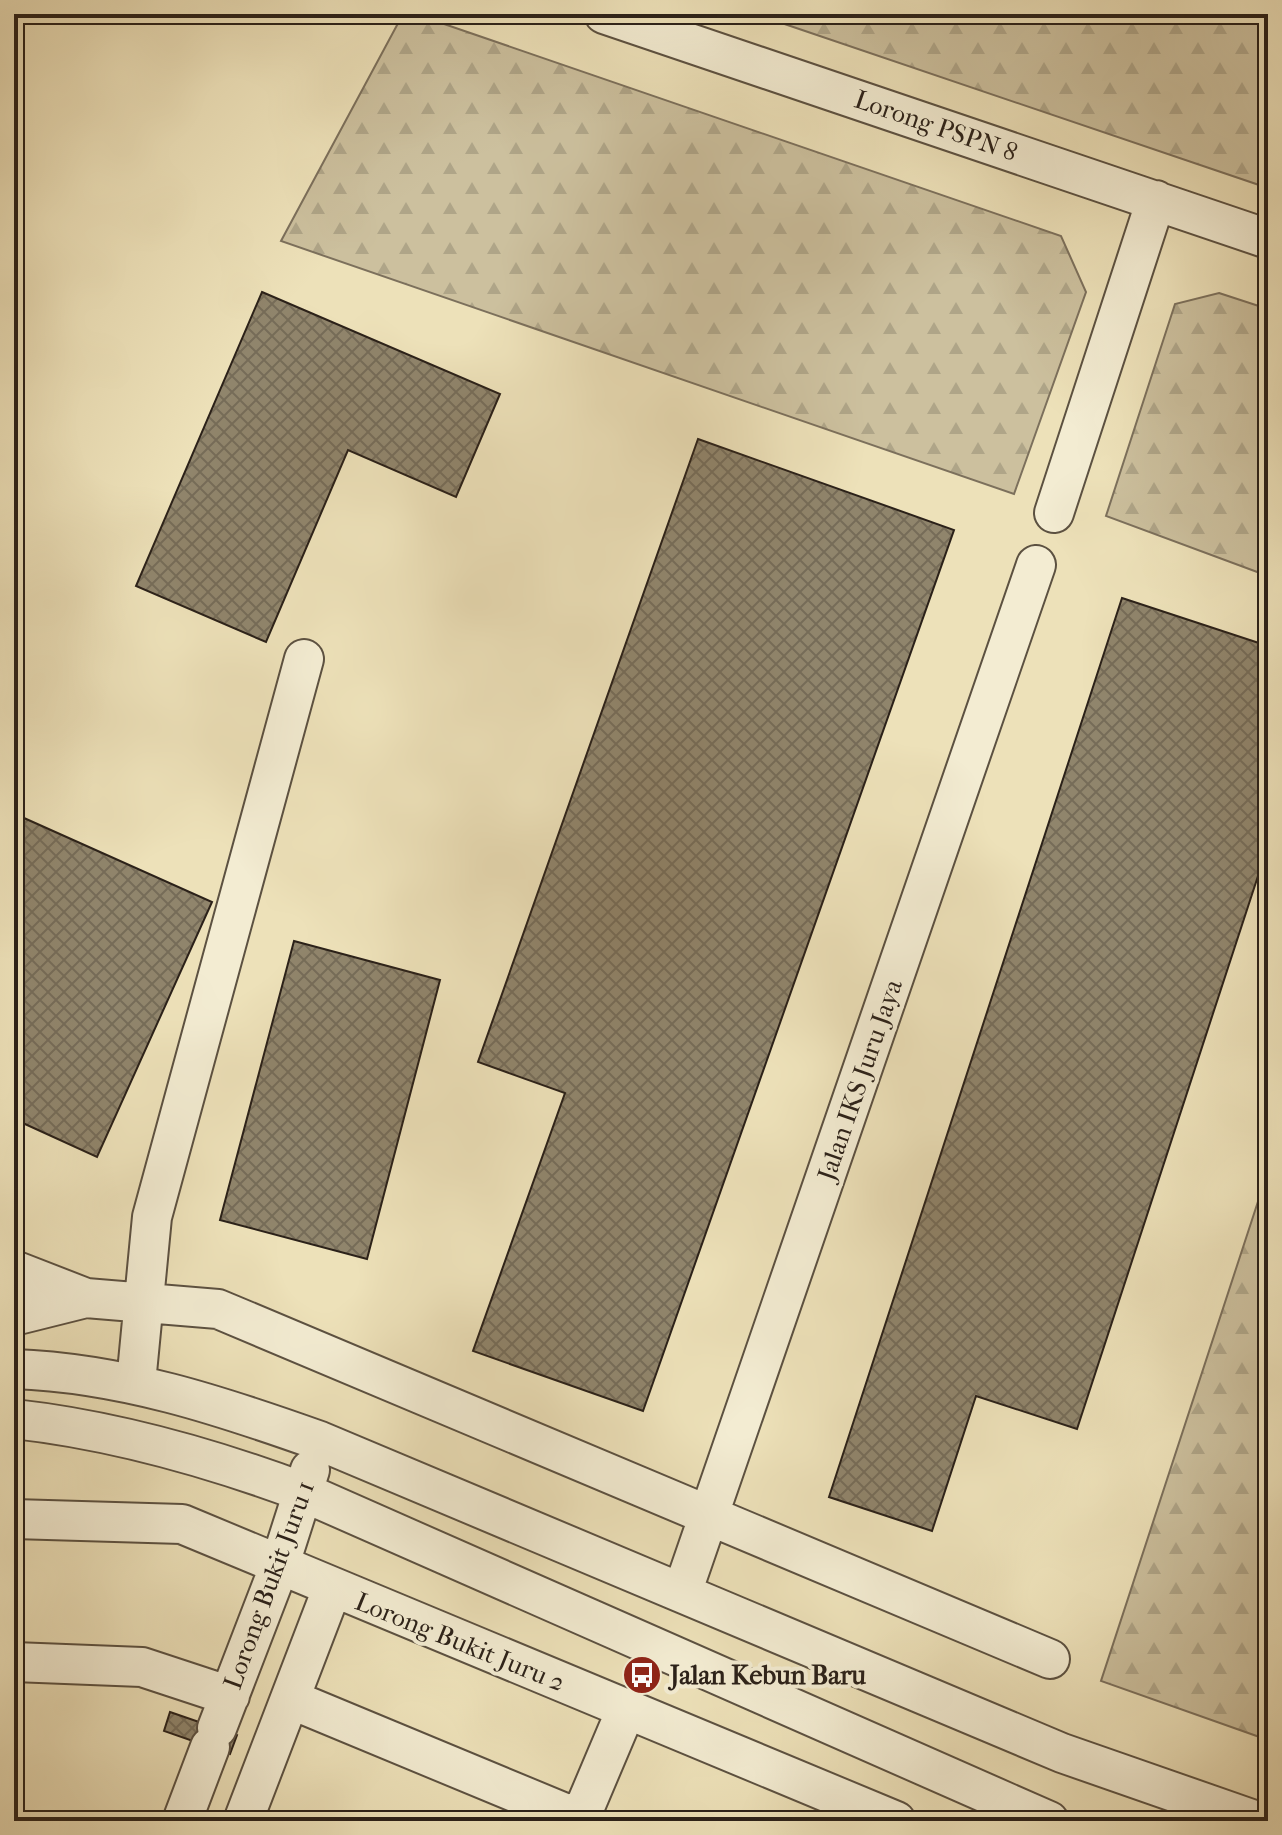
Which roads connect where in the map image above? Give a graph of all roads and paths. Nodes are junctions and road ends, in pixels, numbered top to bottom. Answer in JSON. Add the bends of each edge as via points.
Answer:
{"nodes":[{"id":1,"x":604,"y":14,"type":"edge"},
{"id":2,"x":1156,"y":200,"type":"junction"},
{"id":3,"x":1268,"y":239,"type":"edge"},
{"id":4,"x":1054,"y":513,"type":"dead end"},
{"id":5,"x":1036,"y":565,"type":"dead end"},
{"id":6,"x":304,"y":659,"type":"dead end"},
{"id":7,"x":14,"y":1270,"type":"edge"},
{"id":8,"x":86,"y":1298,"type":"junction"},
{"id":9,"x":144,"y":1305,"type":"junction"},
{"id":10,"x":14,"y":1316,"type":"edge"},
{"id":11,"x":14,"y":1369,"type":"edge"},
{"id":12,"x":136,"y":1383,"type":"junction"},
{"id":13,"x":14,"y":1419,"type":"edge"},
{"id":14,"x":320,"y":1441,"type":"junction"},
{"id":15,"x":303,"y":1492,"type":"junction"},
{"id":16,"x":711,"y":1516,"type":"junction"},
{"id":17,"x":14,"y":1519,"type":"edge"},
{"id":18,"x":279,"y":1567,"type":"junction"},
{"id":19,"x":332,"y":1589,"type":"junction"},
{"id":20,"x":682,"y":1593,"type":"junction"},
{"id":21,"x":1050,"y":1659,"type":"dead end"},
{"id":22,"x":14,"y":1662,"type":"edge"},
{"id":23,"x":290,"y":1699,"type":"junction"},
{"id":24,"x":626,"y":1710,"type":"junction"},
{"id":25,"x":219,"y":1724,"type":"junction"},
{"id":26,"x":246,"y":1820,"type":"edge"},
{"id":27,"x":581,"y":1820,"type":"edge"},
{"id":28,"x":182,"y":1821,"type":"edge"},
{"id":29,"x":896,"y":1821,"type":"edge"},
{"id":30,"x":1049,"y":1821,"type":"edge"},
{"id":31,"x":1257,"y":1821,"type":"edge"}],
"edges":[{"from":1,"to":2,"type":"street","name":"Lorong PSPN 8"},
{"from":2,"to":3,"type":"street","name":"Lorong PSPN 8"},
{"from":2,"to":4,"type":"street"},
{"from":5,"to":16,"type":"street","name":"Jalan IKS Juru Jaya"},
{"from":6,"to":9,"type":"street","via":[[152,1217]]},
{"from":7,"to":8,"type":"street"},
{"from":8,"to":9,"type":"street"},
{"from":8,"to":10,"type":"street"},
{"from":9,"to":12,"type":"street"},
{"from":9,"to":16,"type":"street","via":[[218,1309]]},
{"from":11,"to":12,"type":"street"},
{"from":12,"to":14,"type":"street"},
{"from":13,"to":15,"type":"street","via":[[214,1459]]},
{"from":14,"to":15,"type":"street","name":"Lorong Bukit Juru 1"},
{"from":14,"to":20,"type":"street"},
{"from":15,"to":18,"type":"street","name":"Lorong Bukit Juru 1"},
{"from":15,"to":30,"type":"street"},
{"from":16,"to":20,"type":"street","name":"Jalan IKS Juru Jaya"},
{"from":16,"to":21,"type":"street"},
{"from":17,"to":18,"type":"street","name":"Lorong Bukit Juru 2","via":[[182,1524]]},
{"from":18,"to":19,"type":"street","name":"Lorong Bukit Juru 2"},
{"from":18,"to":25,"type":"street","name":"Lorong Bukit Juru 1"},
{"from":19,"to":23,"type":"street"},
{"from":19,"to":24,"type":"street","name":"Lorong Bukit Juru 2"},
{"from":20,"to":31,"type":"street","via":[[1062,1753]]},
{"from":22,"to":25,"type":"street","via":[[142,1667]]},
{"from":23,"to":26,"type":"street"},
{"from":23,"to":27,"type":"street"},
{"from":24,"to":27,"type":"street"},
{"from":24,"to":29,"type":"street","name":"Lorong Bukit Juru 2"},
{"from":25,"to":28,"type":"street","name":"Lorong Bukit Juru 1"}]}
